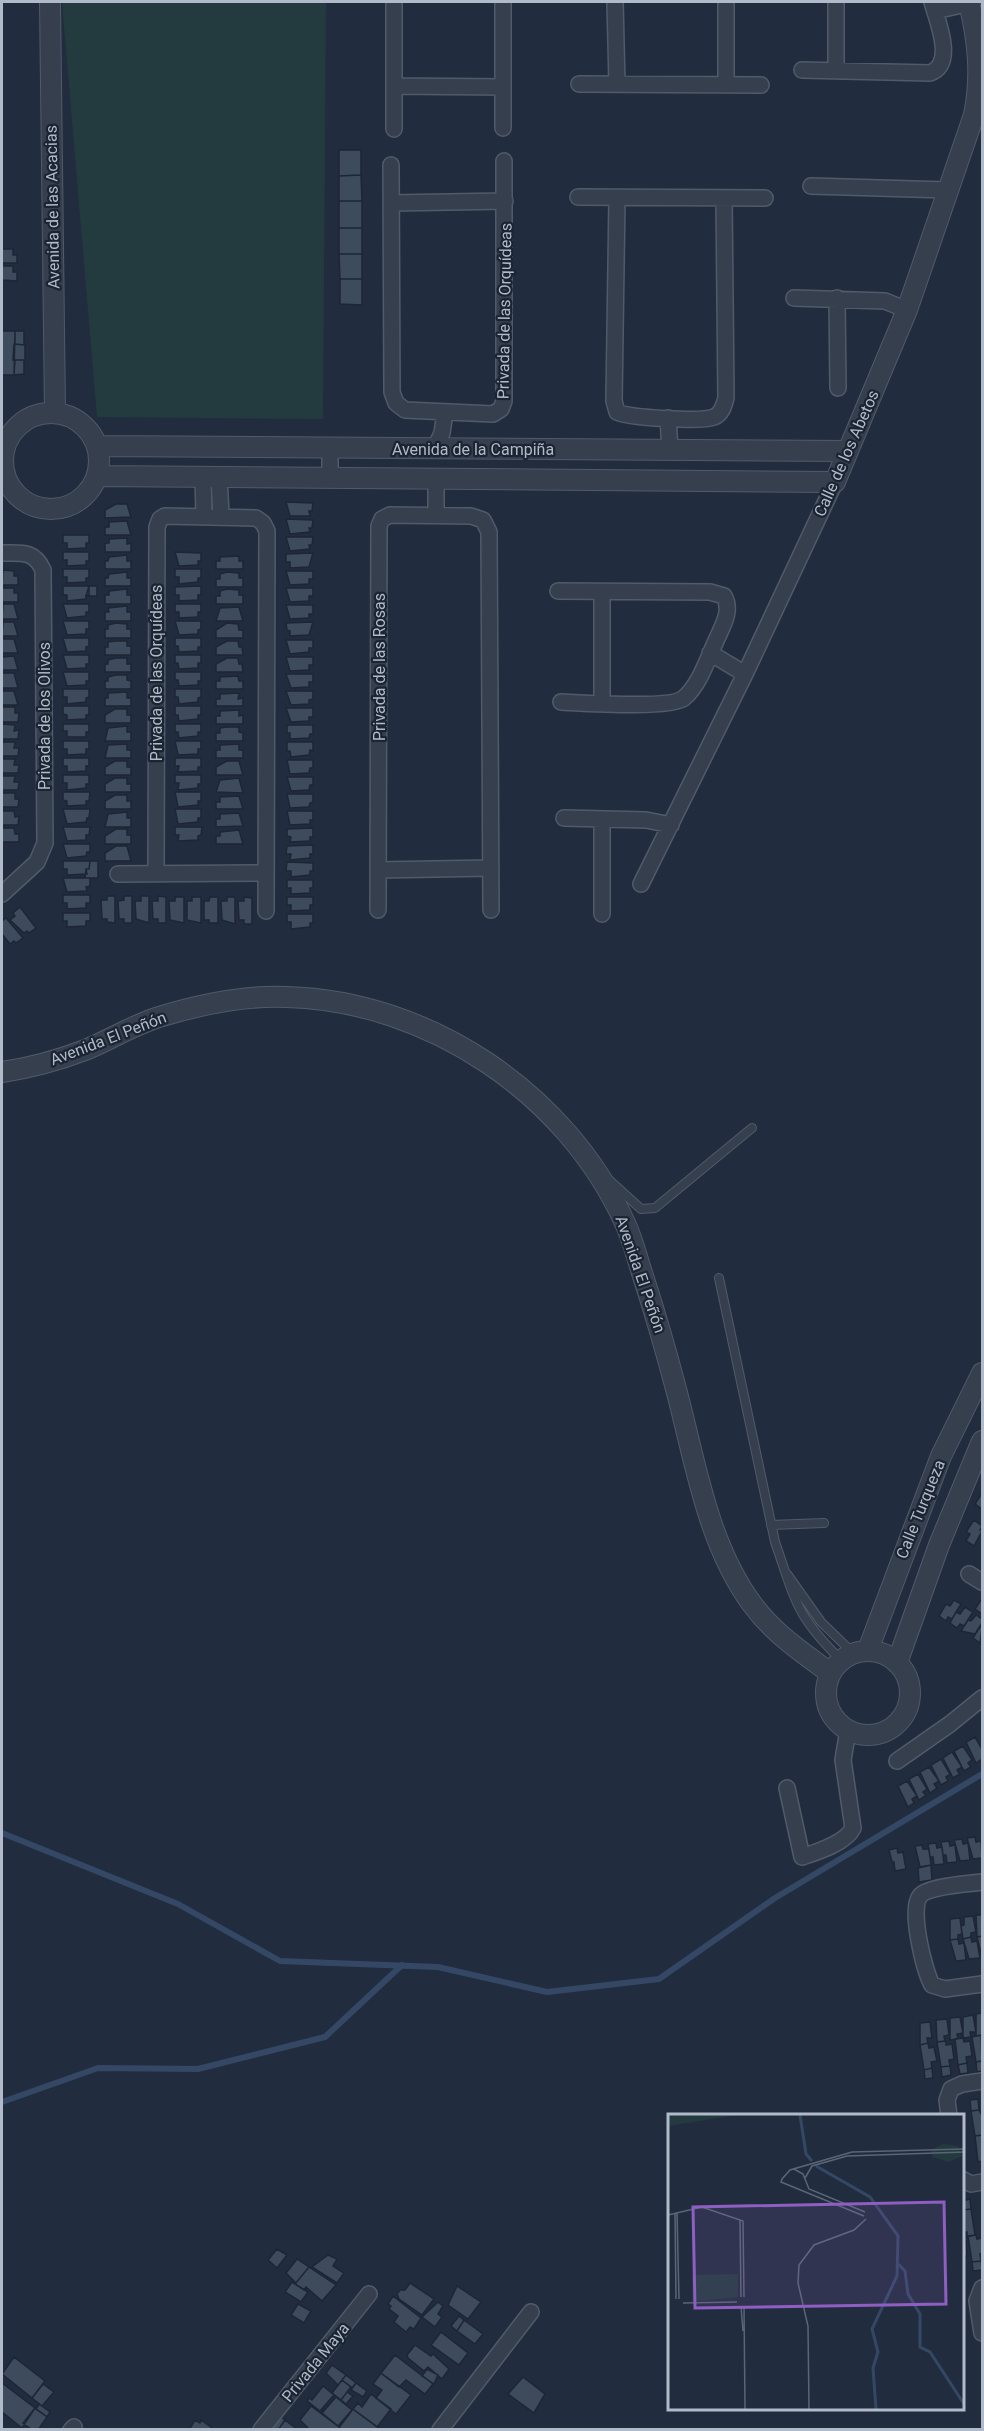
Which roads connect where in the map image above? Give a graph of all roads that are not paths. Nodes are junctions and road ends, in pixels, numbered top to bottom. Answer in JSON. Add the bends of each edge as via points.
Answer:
{"nodes":[{"id":1,"x":50,"y":2,"type":"edge"},
{"id":2,"x":394,"y":2,"type":"edge"},
{"id":3,"x":503,"y":2,"type":"edge"},
{"id":4,"x":615,"y":2,"type":"edge"},
{"id":5,"x":726,"y":2,"type":"edge"},
{"id":6,"x":836,"y":2,"type":"edge"},
{"id":7,"x":969,"y":2,"type":"edge"},
{"id":8,"x":934,"y":6,"type":"edge"},
{"id":9,"x":802,"y":70,"type":"dead end"},
{"id":10,"x":836,"y":71,"type":"junction"},
{"id":11,"x":726,"y":83,"type":"junction"},
{"id":12,"x":579,"y":84,"type":"dead end"},
{"id":13,"x":617,"y":84,"type":"junction"},
{"id":14,"x":761,"y":85,"type":"dead end"},
{"id":15,"x":394,"y":86,"type":"junction"},
{"id":16,"x":503,"y":87,"type":"junction"},
{"id":17,"x":503,"y":128,"type":"dead end"},
{"id":18,"x":394,"y":129,"type":"dead end"},
{"id":19,"x":504,"y":161,"type":"dead end"},
{"id":20,"x":391,"y":165,"type":"dead end"},
{"id":21,"x":811,"y":186,"type":"dead end"},
{"id":22,"x":947,"y":189,"type":"junction"},
{"id":23,"x":578,"y":197,"type":"dead end"},
{"id":24,"x":616,"y":198,"type":"junction"},
{"id":25,"x":724,"y":198,"type":"junction"},
{"id":26,"x":765,"y":198,"type":"dead end"},
{"id":27,"x":505,"y":201,"type":"junction"},
{"id":28,"x":392,"y":203,"type":"junction"},
{"id":29,"x":794,"y":298,"type":"dead end"},
{"id":30,"x":837,"y":298,"type":"junction"},
{"id":31,"x":907,"y":310,"type":"junction"},
{"id":32,"x":838,"y":388,"type":"dead end"},
{"id":33,"x":55,"y":412,"type":"junction"},
{"id":34,"x":450,"y":412,"type":"junction"},
{"id":35,"x":668,"y":418,"type":"junction"},
{"id":36,"x":97,"y":447,"type":"junction"},
{"id":37,"x":330,"y":448,"type":"junction"},
{"id":38,"x":444,"y":448,"type":"junction"},
{"id":39,"x":2,"y":449,"type":"edge"},
{"id":40,"x":670,"y":450,"type":"junction"},
{"id":41,"x":848,"y":451,"type":"junction"},
{"id":42,"x":3,"y":474,"type":"edge"},
{"id":43,"x":97,"y":476,"type":"junction"},
{"id":44,"x":211,"y":477,"type":"junction"},
{"id":45,"x":330,"y":478,"type":"junction"},
{"id":46,"x":436,"y":479,"type":"junction"},
{"id":47,"x":835,"y":482,"type":"junction"},
{"id":48,"x":204,"y":515,"type":"junction"},
{"id":49,"x":221,"y":515,"type":"junction"},
{"id":50,"x":435,"y":515,"type":"junction"},
{"id":51,"x":2,"y":553,"type":"edge"},
{"id":52,"x":558,"y":591,"type":"dead end"},
{"id":53,"x":602,"y":592,"type":"junction"},
{"id":54,"x":710,"y":653,"type":"junction"},
{"id":55,"x":745,"y":674,"type":"junction"},
{"id":56,"x":561,"y":702,"type":"dead end"},
{"id":57,"x":602,"y":703,"type":"junction"},
{"id":58,"x":564,"y":818,"type":"dead end"},
{"id":59,"x":602,"y":819,"type":"junction"},
{"id":60,"x":671,"y":825,"type":"junction"},
{"id":61,"x":491,"y":868,"type":"junction"},
{"id":62,"x":378,"y":870,"type":"junction"},
{"id":63,"x":156,"y":873,"type":"junction"},
{"id":64,"x":266,"y":873,"type":"junction"},
{"id":65,"x":118,"y":874,"type":"dead end"},
{"id":66,"x":641,"y":884,"type":"dead end"},
{"id":67,"x":2,"y":894,"type":"edge"},
{"id":68,"x":378,"y":910,"type":"dead end"},
{"id":69,"x":491,"y":910,"type":"dead end"},
{"id":70,"x":266,"y":911,"type":"dead end"},
{"id":71,"x":602,"y":914,"type":"dead end"},
{"id":72,"x":2,"y":1072,"type":"edge"},
{"id":73,"x":752,"y":1128,"type":"dead end"},
{"id":74,"x":592,"y":1165,"type":"junction"},
{"id":75,"x":719,"y":1278,"type":"dead end"},
{"id":76,"x":982,"y":1373,"type":"edge"},
{"id":77,"x":982,"y":1441,"type":"edge"},
{"id":78,"x":824,"y":1523,"type":"dead end"},
{"id":79,"x":771,"y":1525,"type":"junction"},
{"id":80,"x":782,"y":1564,"type":"junction"},
{"id":81,"x":969,"y":1574,"type":"dead end"},
{"id":82,"x":982,"y":1582,"type":"edge"},
{"id":83,"x":848,"y":1659,"type":"junction"},
{"id":84,"x":897,"y":1663,"type":"junction"},
{"id":85,"x":982,"y":1698,"type":"edge"},
{"id":86,"x":848,"y":1730,"type":"junction"},
{"id":87,"x":897,"y":1761,"type":"dead end"},
{"id":88,"x":787,"y":1788,"type":"dead end"},
{"id":89,"x":982,"y":1882,"type":"edge"},
{"id":90,"x":982,"y":1984,"type":"edge"},
{"id":91,"x":982,"y":2081,"type":"edge"},
{"id":92,"x":949,"y":2114,"type":"edge"},
{"id":93,"x":963,"y":2180,"type":"edge"},
{"id":94,"x":982,"y":2182,"type":"edge"},
{"id":95,"x":982,"y":2288,"type":"edge"},
{"id":96,"x":369,"y":2294,"type":"dead end"},
{"id":97,"x":531,"y":2312,"type":"dead end"},
{"id":98,"x":982,"y":2333,"type":"edge"},
{"id":99,"x":443,"y":2428,"type":"edge"},
{"id":100,"x":261,"y":2430,"type":"edge"}],
"edges":[{"from":1,"to":33,"type":"street","name":"Avenida de las Acacias"},
{"from":2,"to":15,"type":"street"},
{"from":3,"to":16,"type":"street"},
{"from":4,"to":13,"type":"street"},
{"from":5,"to":11,"type":"street"},
{"from":6,"to":10,"type":"street"},
{"from":7,"to":8,"type":"street"},
{"from":7,"to":22,"type":"street","name":"Calle de los Abetos","via":[[977,39],[980,86],[974,115]]},
{"from":8,"to":10,"type":"street","via":[[943,53],[941,66],[936,70]]},
{"from":9,"to":10,"type":"street"},
{"from":11,"to":13,"type":"street"},
{"from":11,"to":14,"type":"street"},
{"from":12,"to":13,"type":"street"},
{"from":15,"to":16,"type":"street"},
{"from":15,"to":18,"type":"street"},
{"from":16,"to":17,"type":"street"},
{"from":19,"to":27,"type":"street","name":"Privada de las Orquídeas"},
{"from":20,"to":28,"type":"street","name":"Privada de las Orquídeas"},
{"from":21,"to":22,"type":"street"},
{"from":22,"to":31,"type":"street","name":"Calle de los Abetos"},
{"from":23,"to":24,"type":"street"},
{"from":24,"to":25,"type":"street"},
{"from":24,"to":35,"type":"street","via":[[614,401],[617,412],[627,417]]},
{"from":25,"to":26,"type":"street"},
{"from":25,"to":35,"type":"street","via":[[723,410],[714,417]]},
{"from":27,"to":28,"type":"street","name":"Privada de las Orquídeas"},
{"from":27,"to":34,"type":"street","name":"Privada de las Orquídeas","via":[[504,401],[493,414]]},
{"from":28,"to":34,"type":"street","name":"Privada de las Orquídeas","via":[[392,393],[405,410]]},
{"from":29,"to":30,"type":"street"},
{"from":30,"to":31,"type":"street","via":[[885,301]]},
{"from":30,"to":32,"type":"street"},
{"from":31,"to":41,"type":"street","name":"Calle de los Abetos"},
{"from":33,"to":36,"type":"street","via":[[81,423]]},
{"from":33,"to":39,"type":"street","via":[[38,413],[22,421]]},
{"from":34,"to":38,"type":"street"},
{"from":35,"to":40,"type":"street"},
{"from":36,"to":37,"type":"street","name":"Avenida de la Campiña"},
{"from":36,"to":43,"type":"street"},
{"from":37,"to":38,"type":"street","name":"Avenida de la Campiña"},
{"from":37,"to":45,"type":"street"},
{"from":38,"to":40,"type":"street","name":"Avenida de la Campiña"},
{"from":39,"to":42,"type":"street"},
{"from":40,"to":41,"type":"street","name":"Avenida de la Campiña"},
{"from":41,"to":47,"type":"street","name":"Calle de los Abetos"},
{"from":42,"to":43,"type":"street","via":[[21,499],[50,509],[78,500]]},
{"from":43,"to":44,"type":"street","name":"Avenida de la Campiña"},
{"from":44,"to":45,"type":"street","name":"Avenida de la Campiña"},
{"from":44,"to":48,"type":"street"},
{"from":44,"to":49,"type":"street"},
{"from":45,"to":46,"type":"street","name":"Avenida de la Campiña"},
{"from":46,"to":47,"type":"street","name":"Avenida de la Campiña"},
{"from":46,"to":50,"type":"street"},
{"from":47,"to":55,"type":"street","name":"Calle de los Abetos"},
{"from":48,"to":49,"type":"street","name":"Privada de las Orquídeas"},
{"from":48,"to":63,"type":"street","name":"Privada de las Orquídeas","via":[[165,516],[157,526]]},
{"from":49,"to":64,"type":"street","name":"Privada de las Orquídeas","via":[[256,518],[267,531]]},
{"from":50,"to":61,"type":"street","name":"Privada de las Rosas","via":[[471,516],[483,520],[489,532]]},
{"from":50,"to":62,"type":"street","name":"Privada de las Rosas","via":[[390,515],[379,526]]},
{"from":51,"to":67,"type":"street","name":"Privada de los Olivos","via":[[29,553],[38,559],[43,570],[45,843],[37,862]]},
{"from":52,"to":53,"type":"street"},
{"from":53,"to":54,"type":"street","via":[[710,592],[724,596],[728,613]]},
{"from":53,"to":57,"type":"street"},
{"from":54,"to":55,"type":"street"},
{"from":54,"to":57,"type":"street","via":[[692,689],[681,700],[664,705]]},
{"from":55,"to":60,"type":"street","name":"Calle de los Abetos"},
{"from":56,"to":57,"type":"street"},
{"from":58,"to":59,"type":"street"},
{"from":59,"to":60,"type":"street"},
{"from":59,"to":71,"type":"street"},
{"from":60,"to":66,"type":"street","name":"Calle de los Abetos"},
{"from":61,"to":62,"type":"street"},
{"from":61,"to":69,"type":"street","name":"Privada de las Rosas"},
{"from":62,"to":68,"type":"street","name":"Privada de las Rosas"},
{"from":63,"to":64,"type":"street"},
{"from":63,"to":65,"type":"street"},
{"from":64,"to":70,"type":"street","name":"Privada de las Orquídeas"},
{"from":72,"to":74,"type":"street","name":"Avenida El Peñón","via":[[83,1051],[158,1017],[224,1002],[286,997],[340,1003],[396,1017],[457,1043],[511,1080],[558,1123]]},
{"from":73,"to":74,"type":"lane","via":[[655,1208],[641,1209]]},
{"from":74,"to":83,"type":"street","name":"Avenida El Peñón","via":[[627,1226],[663,1339],[707,1507],[725,1556],[750,1602],[772,1628]]},
{"from":75,"to":79,"type":"lane"},
{"from":76,"to":83,"type":"street","name":"Calle Turqueza"},
{"from":77,"to":84,"type":"street","name":"Calle Turqueza"},
{"from":78,"to":79,"type":"lane"},
{"from":79,"to":80,"type":"lane"},
{"from":80,"to":83,"type":"lane"},
{"from":80,"to":83,"type":"lane","via":[[801,1615],[814,1633]]},
{"from":81,"to":82,"type":"street"},
{"from":83,"to":84,"type":"street","via":[[880,1652]]},
{"from":83,"to":86,"type":"street","via":[[826,1686],[828,1705]]},
{"from":84,"to":86,"type":"street","via":[[905,1673],[910,1692],[902,1717],[874,1734]]},
{"from":85,"to":87,"type":"street"},
{"from":86,"to":88,"type":"street","via":[[843,1760],[853,1827],[849,1834],[802,1857]]},
{"from":89,"to":90,"type":"street","via":[[929,1890],[920,1895],[915,1906],[924,1971],[932,1984],[945,1989]]},
{"from":91,"to":92,"type":"street","via":[[951,2089]]},
{"from":93,"to":94,"type":"street","via":[[971,2184]]},
{"from":95,"to":98,"type":"street","via":[[977,2301]]},
{"from":96,"to":100,"type":"street","name":"Privada Maya"},
{"from":97,"to":99,"type":"street"}]}
